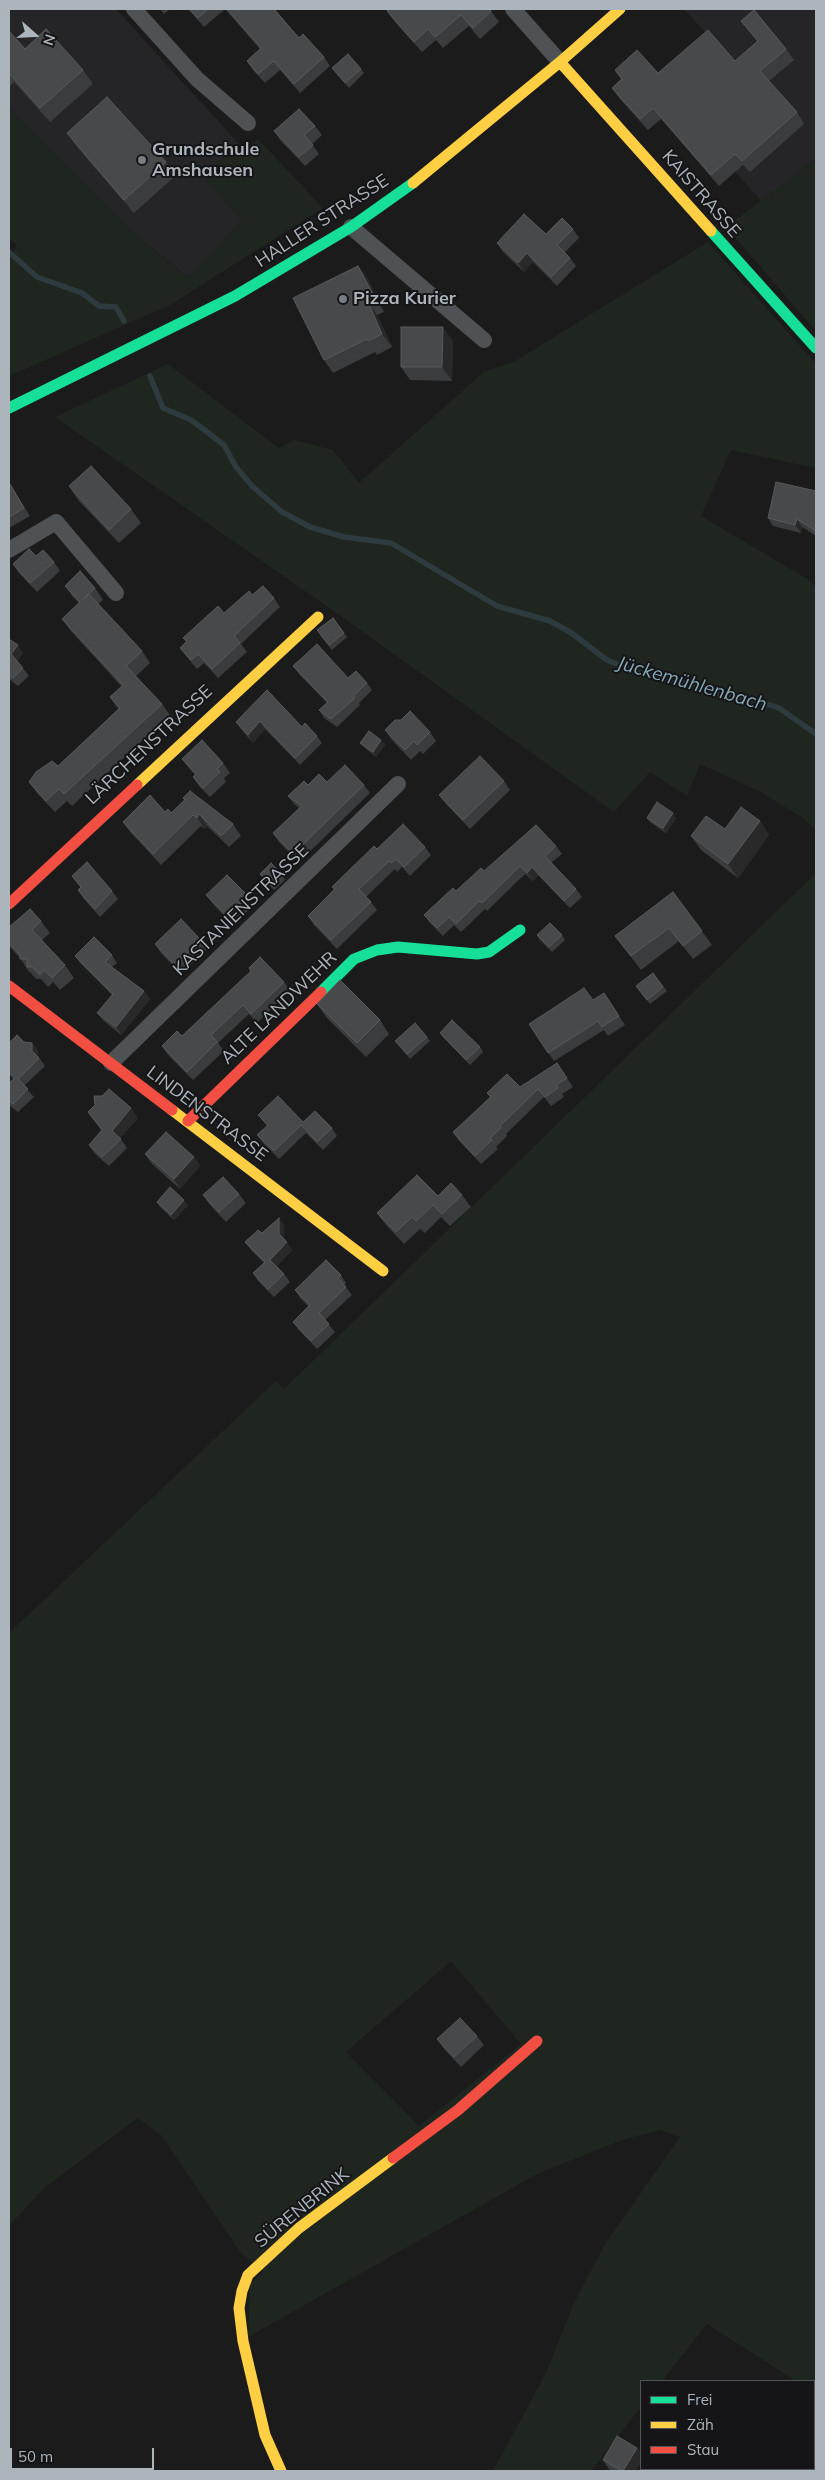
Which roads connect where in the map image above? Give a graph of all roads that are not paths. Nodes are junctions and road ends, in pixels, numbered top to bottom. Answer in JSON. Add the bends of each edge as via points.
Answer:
{"nodes":[{"id":1,"x":134,"y":9,"type":"edge"},
{"id":2,"x":513,"y":9,"type":"edge"},
{"id":3,"x":620,"y":9,"type":"edge"},
{"id":4,"x":560,"y":62,"type":"junction"},
{"id":5,"x":248,"y":122,"type":"dead end"},
{"id":6,"x":351,"y":227,"type":"junction"},
{"id":7,"x":484,"y":340,"type":"dead end"},
{"id":8,"x":816,"y":348,"type":"edge"},
{"id":9,"x":9,"y":408,"type":"edge"},
{"id":10,"x":9,"y":550,"type":"edge"},
{"id":11,"x":116,"y":593,"type":"dead end"},
{"id":12,"x":318,"y":617,"type":"dead end"},
{"id":13,"x":398,"y":784,"type":"dead end"},
{"id":14,"x":9,"y":904,"type":"edge"},
{"id":15,"x":520,"y":930,"type":"dead end"},
{"id":16,"x":9,"y":986,"type":"edge"},
{"id":17,"x":111,"y":1063,"type":"junction"},
{"id":18,"x":188,"y":1121,"type":"junction"},
{"id":19,"x":383,"y":1272,"type":"dead end"},
{"id":20,"x":537,"y":2041,"type":"dead end"},
{"id":21,"x":281,"y":2471,"type":"edge"}],
"edges":[{"from":1,"to":5,"type":"street","via":[[197,80]]},
{"from":2,"to":4,"type":"street"},
{"from":3,"to":4,"type":"street","name":"HALLER STRASSE"},
{"from":4,"to":6,"type":"street","name":"HALLER STRASSE","via":[[425,174]]},
{"from":4,"to":8,"type":"street","name":"KAISTRASSE"},
{"from":6,"to":7,"type":"street"},
{"from":6,"to":9,"type":"street","name":"HALLER STRASSE","via":[[234,296]]},
{"from":10,"to":11,"type":"street","via":[[56,522]]},
{"from":12,"to":14,"type":"street","name":"LÄRCHENSTRASSE"},
{"from":13,"to":17,"type":"street","name":"KASTANIENSTRASSE"},
{"from":15,"to":18,"type":"street","name":"ALTE LANDWEHR","via":[[489,952],[477,954],[398,947],[377,950],[354,959]]},
{"from":16,"to":17,"type":"street","name":"LINDENSTRASSE"},
{"from":17,"to":18,"type":"street","name":"LINDENSTRASSE"},
{"from":18,"to":19,"type":"street","name":"LINDENSTRASSE"},
{"from":20,"to":21,"type":"street","name":"SÜRENBRINK","via":[[458,2110],[299,2228],[248,2274],[239,2308],[242,2341],[265,2435]]}]}
